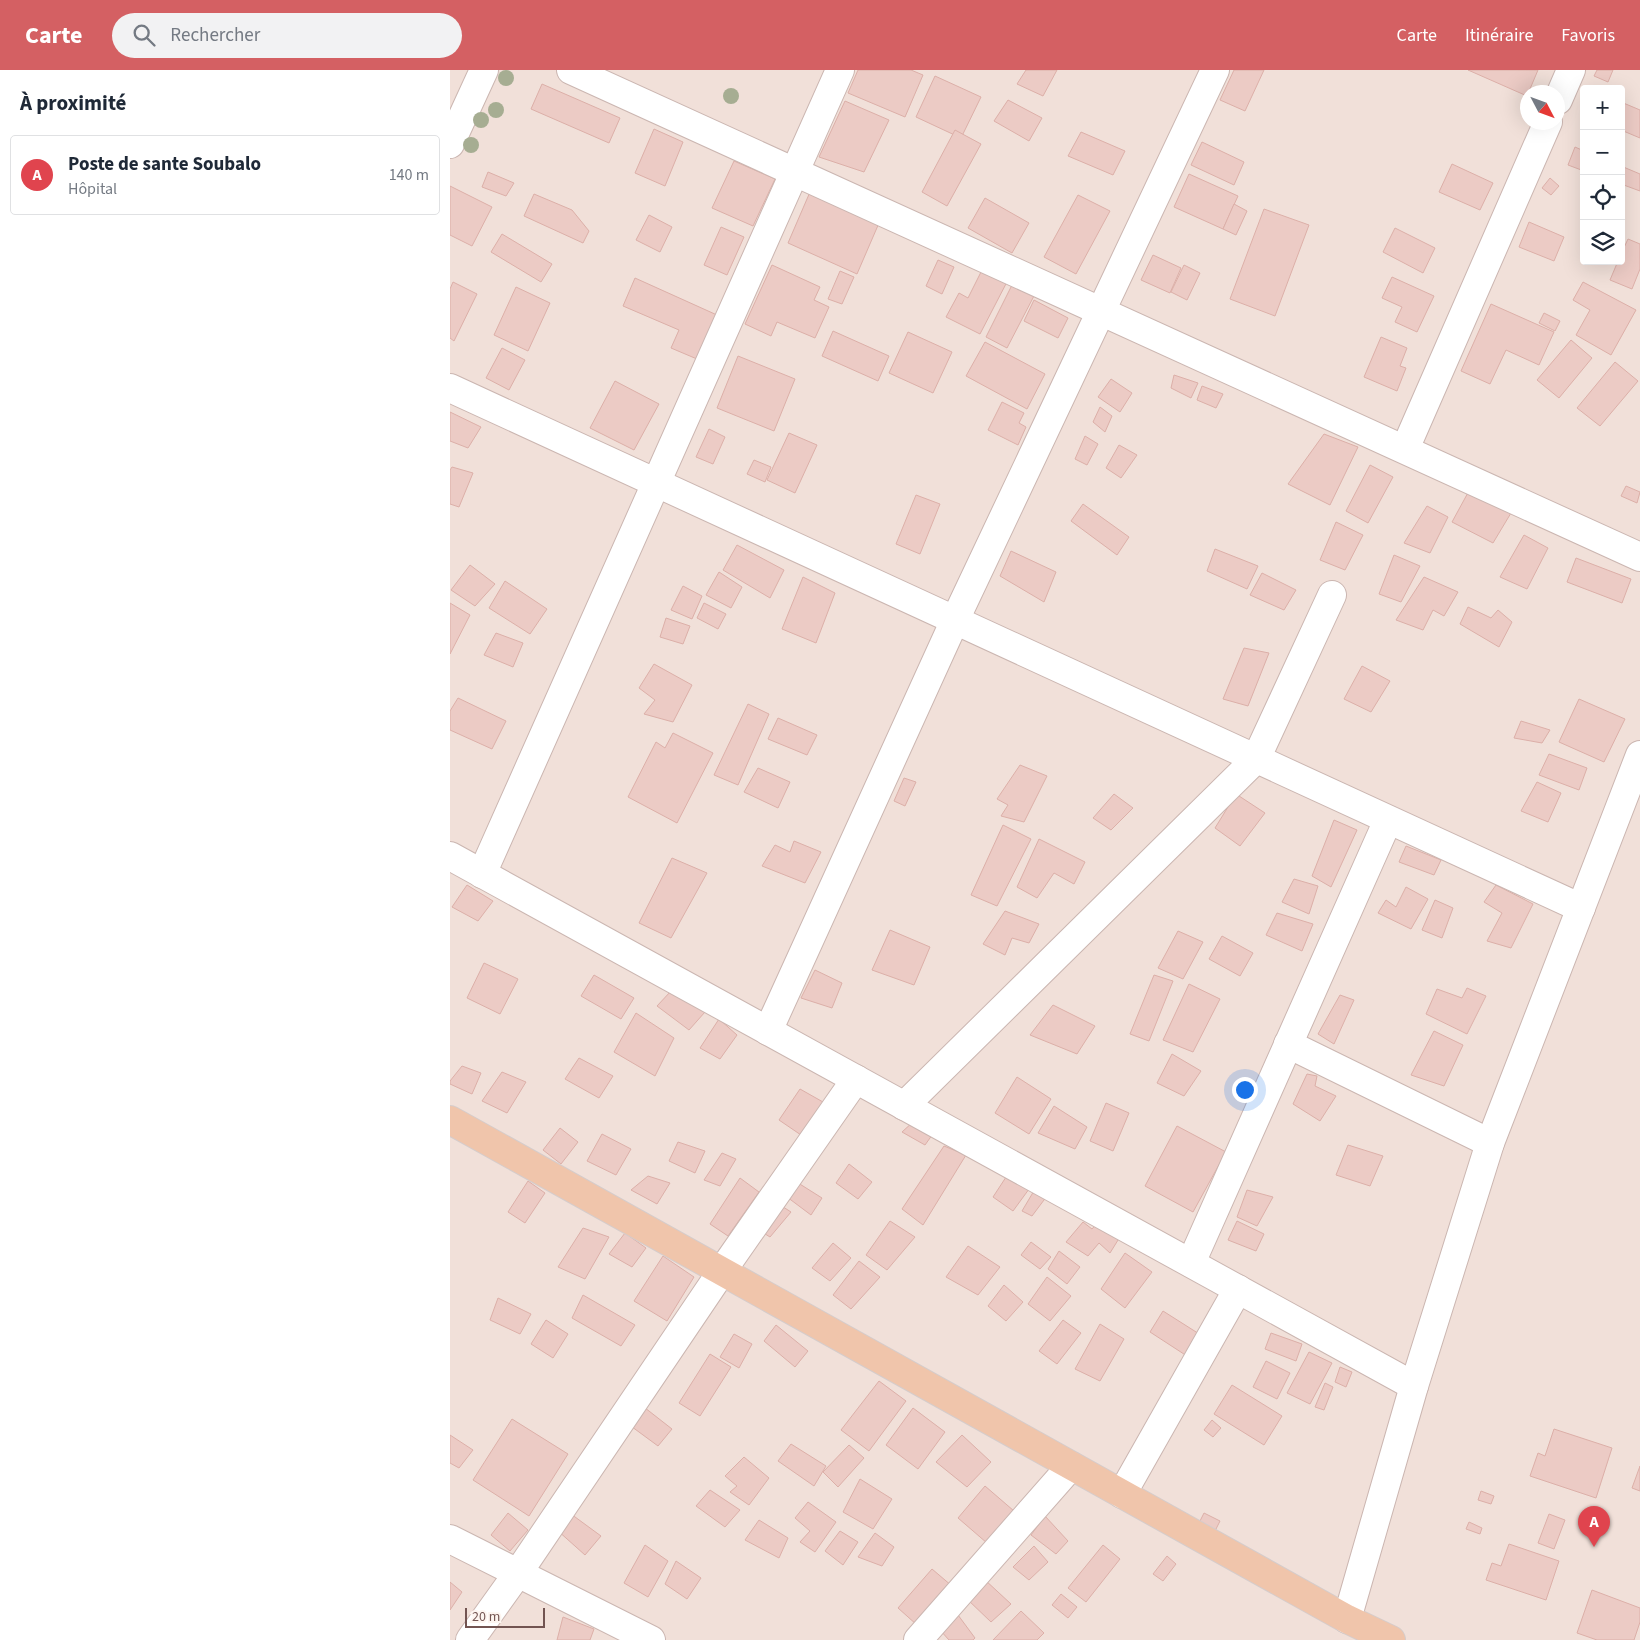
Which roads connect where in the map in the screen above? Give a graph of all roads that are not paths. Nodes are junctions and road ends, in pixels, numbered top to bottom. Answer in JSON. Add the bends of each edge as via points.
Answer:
{"nodes":[{"id":1,"x":484,"y":70,"type":"edge"},
{"id":2,"x":571,"y":70,"type":"edge"},
{"id":3,"x":840,"y":70,"type":"edge"},
{"id":4,"x":1215,"y":70,"type":"edge"},
{"id":5,"x":1571,"y":70,"type":"edge"},
{"id":6,"x":1564,"y":85,"type":"edge"},
{"id":7,"x":1544,"y":130,"type":"edge"},
{"id":8,"x":450,"y":144,"type":"edge"},
{"id":9,"x":794,"y":172,"type":"junction"},
{"id":10,"x":1101,"y":311,"type":"junction"},
{"id":11,"x":450,"y":388,"type":"edge"},
{"id":12,"x":1404,"y":450,"type":"junction"},
{"id":13,"x":656,"y":482,"type":"junction"},
{"id":14,"x":1640,"y":557,"type":"edge"},
{"id":15,"x":1332,"y":595,"type":"dead end"},
{"id":16,"x":955,"y":620,"type":"junction"},
{"id":17,"x":1640,"y":755,"type":"edge"},
{"id":18,"x":1256,"y":759,"type":"junction"},
{"id":19,"x":1388,"y":820,"type":"junction"},
{"id":20,"x":460,"y":868,"type":"edge"},
{"id":21,"x":1581,"y":908,"type":"junction"},
{"id":22,"x":768,"y":1031,"type":"junction"},
{"id":23,"x":1288,"y":1044,"type":"junction"},
{"id":24,"x":856,"y":1079,"type":"junction"},
{"id":25,"x":904,"y":1106,"type":"junction"},
{"id":26,"x":450,"y":1120,"type":"edge"},
{"id":27,"x":1490,"y":1143,"type":"junction"},
{"id":28,"x":1191,"y":1263,"type":"junction"},
{"id":29,"x":722,"y":1271,"type":"junction"},
{"id":30,"x":1238,"y":1289,"type":"junction"},
{"id":31,"x":1414,"y":1386,"type":"junction"},
{"id":32,"x":1071,"y":1466,"type":"junction"},
{"id":33,"x":1122,"y":1494,"type":"junction"},
{"id":34,"x":450,"y":1539,"type":"edge"},
{"id":35,"x":518,"y":1574,"type":"junction"},
{"id":36,"x":1347,"y":1619,"type":"junction"},
{"id":37,"x":470,"y":1640,"type":"edge"},
{"id":38,"x":651,"y":1640,"type":"edge"},
{"id":39,"x":918,"y":1640,"type":"edge"},
{"id":40,"x":1391,"y":1640,"type":"edge"}],
"edges":[{"from":1,"to":8,"type":"street"},
{"from":2,"to":9,"type":"street"},
{"from":3,"to":9,"type":"street"},
{"from":4,"to":10,"type":"street"},
{"from":5,"to":6,"type":"street"},
{"from":7,"to":12,"type":"street"},
{"from":9,"to":10,"type":"street"},
{"from":9,"to":13,"type":"street"},
{"from":10,"to":12,"type":"street"},
{"from":10,"to":16,"type":"street"},
{"from":11,"to":13,"type":"street"},
{"from":12,"to":14,"type":"street"},
{"from":13,"to":16,"type":"street"},
{"from":13,"to":20,"type":"street"},
{"from":15,"to":18,"type":"street"},
{"from":16,"to":18,"type":"street"},
{"from":16,"to":22,"type":"street"},
{"from":17,"to":21,"type":"street"},
{"from":18,"to":19,"type":"street"},
{"from":18,"to":25,"type":"street"},
{"from":19,"to":21,"type":"street"},
{"from":19,"to":23,"type":"street"},
{"from":20,"to":22,"type":"street"},
{"from":21,"to":27,"type":"street"},
{"from":22,"to":24,"type":"street"},
{"from":23,"to":27,"type":"street"},
{"from":23,"to":28,"type":"street"},
{"from":24,"to":25,"type":"street"},
{"from":24,"to":29,"type":"street"},
{"from":25,"to":28,"type":"street"},
{"from":26,"to":29,"type":"main road"},
{"from":27,"to":31,"type":"street"},
{"from":28,"to":30,"type":"street"},
{"from":29,"to":32,"type":"main road"},
{"from":29,"to":35,"type":"street"},
{"from":30,"to":31,"type":"street"},
{"from":30,"to":33,"type":"street"},
{"from":31,"to":36,"type":"street"},
{"from":32,"to":33,"type":"main road"},
{"from":32,"to":39,"type":"street"},
{"from":33,"to":36,"type":"main road"},
{"from":34,"to":35,"type":"street"},
{"from":35,"to":37,"type":"street"},
{"from":35,"to":38,"type":"street"},
{"from":36,"to":40,"type":"main road"}]}
